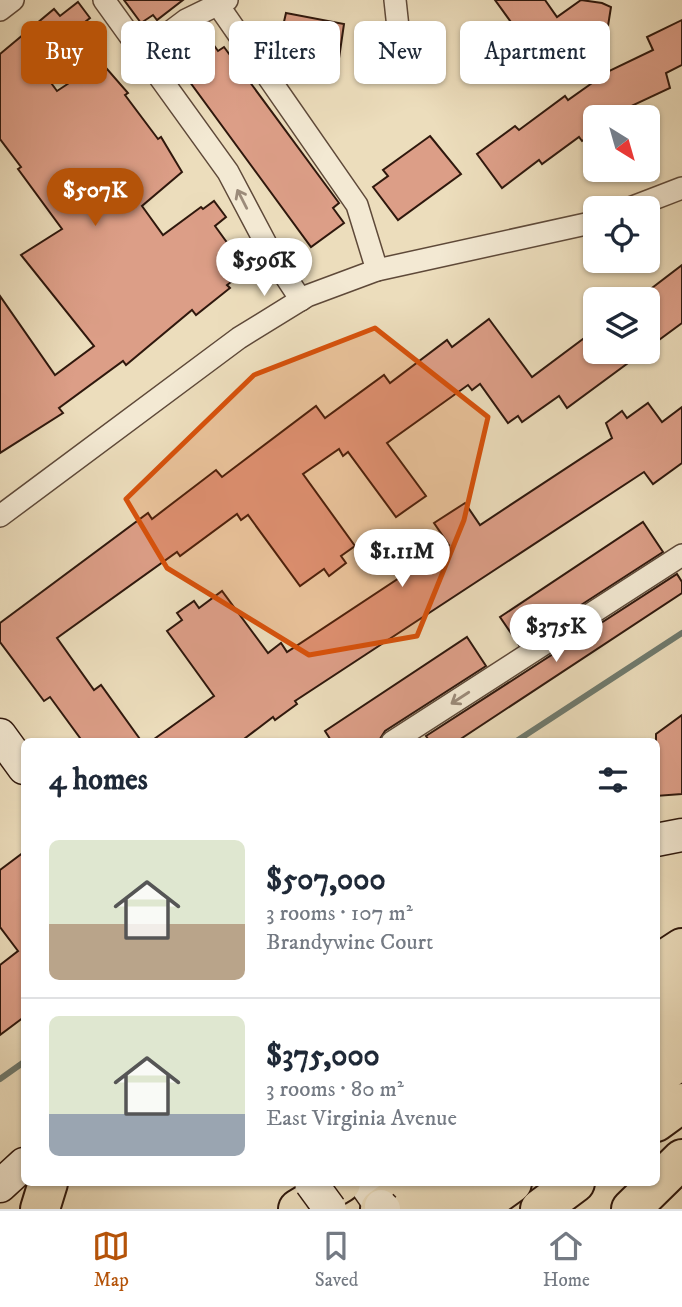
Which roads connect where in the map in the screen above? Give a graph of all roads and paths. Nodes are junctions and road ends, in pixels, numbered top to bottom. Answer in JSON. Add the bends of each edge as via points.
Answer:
{"nodes":[{"id":1,"x":13,"y":0,"type":"edge"},
{"id":2,"x":104,"y":0,"type":"edge"},
{"id":3,"x":395,"y":0,"type":"edge"},
{"id":4,"x":223,"y":2,"type":"edge"},
{"id":5,"x":0,"y":10,"type":"edge"},
{"id":6,"x":185,"y":21,"type":"edge"},
{"id":7,"x":397,"y":21,"type":"edge"},
{"id":8,"x":121,"y":23,"type":"edge"},
{"id":9,"x":165,"y":84,"type":"edge"},
{"id":10,"x":682,"y":188,"type":"edge"},
{"id":11,"x":660,"y":196,"type":"edge"},
{"id":12,"x":583,"y":225,"type":"edge"},
{"id":13,"x":377,"y":270,"type":"junction"},
{"id":14,"x":301,"y":300,"type":"junction"},
{"id":15,"x":0,"y":516,"type":"edge"},
{"id":16,"x":682,"y":555,"type":"edge"},
{"id":17,"x":0,"y":735,"type":"edge"},
{"id":18,"x":398,"y":738,"type":"edge"},
{"id":19,"x":21,"y":764,"type":"edge"},
{"id":20,"x":682,"y":835,"type":"edge"},
{"id":21,"x":660,"y":838,"type":"edge"},
{"id":22,"x":682,"y":948,"type":"edge"},
{"id":23,"x":660,"y":962,"type":"edge"},
{"id":24,"x":682,"y":988,"type":"edge"},
{"id":25,"x":660,"y":1003,"type":"edge"},
{"id":26,"x":682,"y":1025,"type":"edge"},
{"id":27,"x":660,"y":1041,"type":"edge"},
{"id":28,"x":682,"y":1059,"type":"edge"},
{"id":29,"x":660,"y":1075,"type":"edge"},
{"id":30,"x":682,"y":1103,"type":"edge"},
{"id":31,"x":660,"y":1119,"type":"edge"},
{"id":32,"x":682,"y":1159,"type":"edge"},
{"id":33,"x":21,"y":1167,"type":"edge"},
{"id":34,"x":660,"y":1181,"type":"edge"},
{"id":35,"x":0,"y":1186,"type":"edge"},
{"id":36,"x":47,"y":1186,"type":"edge"},
{"id":37,"x":313,"y":1186,"type":"edge"},
{"id":38,"x":336,"y":1186,"type":"edge"},
{"id":39,"x":367,"y":1186,"type":"edge"},
{"id":40,"x":412,"y":1186,"type":"edge"},
{"id":41,"x":462,"y":1186,"type":"edge"},
{"id":42,"x":508,"y":1186,"type":"edge"},
{"id":43,"x":571,"y":1186,"type":"edge"},
{"id":44,"x":654,"y":1186,"type":"edge"},
{"id":45,"x":40,"y":1209,"type":"edge"},
{"id":46,"x":298,"y":1209,"type":"edge"},
{"id":47,"x":330,"y":1209,"type":"edge"},
{"id":48,"x":382,"y":1209,"type":"edge"},
{"id":49,"x":430,"y":1209,"type":"edge"},
{"id":50,"x":476,"y":1209,"type":"edge"},
{"id":51,"x":540,"y":1209,"type":"edge"},
{"id":52,"x":631,"y":1209,"type":"edge"}],
"edges":[{"from":1,"to":5,"type":"street"},
{"from":2,"to":8,"type":"street"},
{"from":3,"to":7,"type":"street"},
{"from":4,"to":6,"type":"street"},
{"from":4,"to":13,"type":"street","via":[[357,205]]},
{"from":14,"to":9,"type":"street","one_way":true,"via":[[228,172]]},
{"from":10,"to":11,"type":"street"},
{"from":12,"to":13,"type":"street"},
{"from":13,"to":14,"type":"street"},
{"from":14,"to":15,"type":"street","via":[[239,338]]},
{"from":16,"to":18,"type":"street","one_way":true},
{"from":17,"to":19,"type":"main road"},
{"from":20,"to":21,"type":"main road"},
{"from":22,"to":23,"type":"highway"},
{"from":24,"to":25,"type":"highway"},
{"from":26,"to":27,"type":"highway"},
{"from":28,"to":29,"type":"highway"},
{"from":30,"to":31,"type":"highway"},
{"from":32,"to":34,"type":"highway"},
{"from":33,"to":35,"type":"main road"},
{"from":36,"to":45,"type":"highway"},
{"from":37,"to":47,"type":"main road","bridge":true},
{"from":38,"to":46,"type":"highway"},
{"from":39,"to":48,"type":"main road"},
{"from":40,"to":48,"type":"highway"},
{"from":41,"to":49,"type":"highway"},
{"from":42,"to":50,"type":"highway"},
{"from":43,"to":51,"type":"highway"},
{"from":44,"to":52,"type":"highway"}]}
